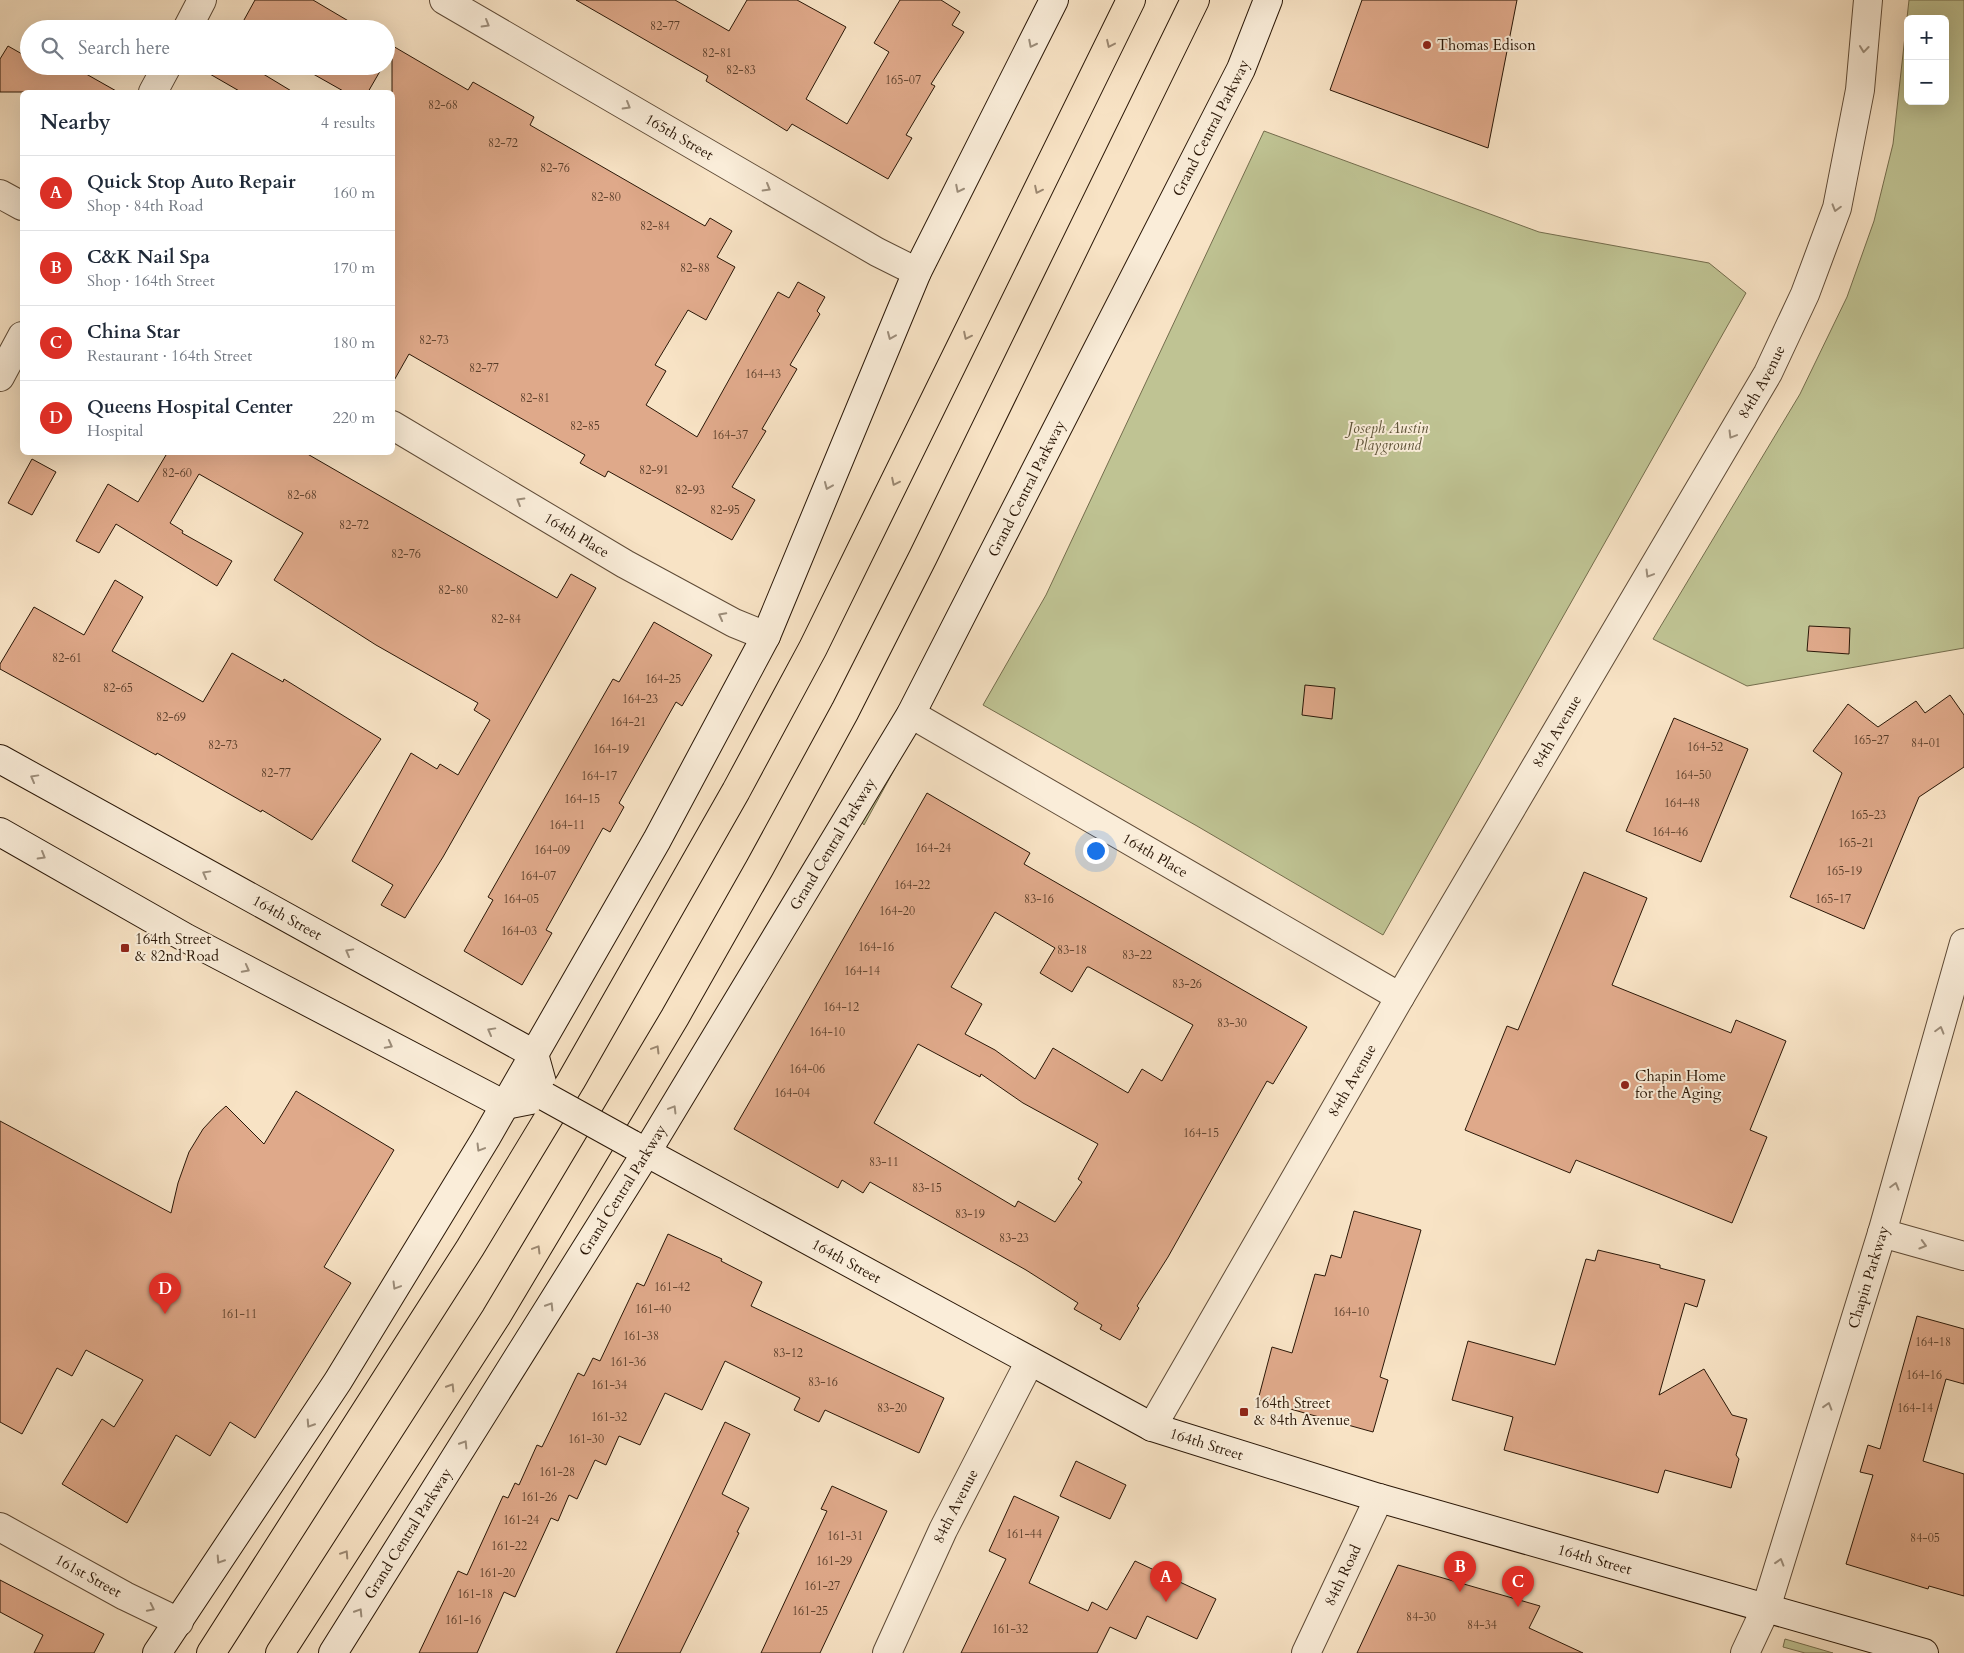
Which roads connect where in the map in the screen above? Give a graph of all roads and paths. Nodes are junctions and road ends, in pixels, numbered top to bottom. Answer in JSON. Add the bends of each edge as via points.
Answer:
{"nodes":[{"id":1,"x":202,"y":0,"type":"edge"},
{"id":2,"x":444,"y":0,"type":"edge"},
{"id":3,"x":1054,"y":0,"type":"edge"},
{"id":4,"x":1131,"y":0,"type":"edge"},
{"id":5,"x":1195,"y":0,"type":"edge"},
{"id":6,"x":1268,"y":0,"type":"edge"},
{"id":7,"x":1868,"y":0,"type":"edge"},
{"id":8,"x":192,"y":20,"type":"edge"},
{"id":9,"x":162,"y":75,"type":"edge"},
{"id":10,"x":154,"y":90,"type":"edge"},
{"id":11,"x":0,"y":194,"type":"edge"},
{"id":12,"x":20,"y":205,"type":"edge"},
{"id":13,"x":917,"y":272,"type":"junction"},
{"id":14,"x":20,"y":340,"type":"edge"},
{"id":15,"x":0,"y":377,"type":"edge"},
{"id":16,"x":395,"y":427,"type":"edge"},
{"id":17,"x":766,"y":636,"type":"junction"},
{"id":18,"x":911,"y":714,"type":"junction"},
{"id":19,"x":0,"y":759,"type":"edge"},
{"id":20,"x":0,"y":832,"type":"edge"},
{"id":21,"x":1964,"y":943,"type":"edge"},
{"id":22,"x":1400,"y":997,"type":"junction"},
{"id":23,"x":534,"y":1054,"type":"junction"},
{"id":24,"x":546,"y":1097,"type":"junction"},
{"id":25,"x":505,"y":1105,"type":"junction"},
{"id":26,"x":638,"y":1149,"type":"junction"},
{"id":27,"x":1882,"y":1233,"type":"junction"},
{"id":28,"x":1964,"y":1256,"type":"edge"},
{"id":29,"x":1030,"y":1360,"type":"junction"},
{"id":30,"x":1152,"y":1427,"type":"junction"},
{"id":31,"x":1380,"y":1498,"type":"junction"},
{"id":32,"x":0,"y":1528,"type":"edge"},
{"id":33,"x":1766,"y":1608,"type":"junction"},
{"id":34,"x":179,"y":1622,"type":"junction"},
{"id":35,"x":158,"y":1653,"type":"edge"},
{"id":36,"x":211,"y":1653,"type":"edge"},
{"id":37,"x":280,"y":1653,"type":"edge"},
{"id":38,"x":333,"y":1653,"type":"edge"},
{"id":39,"x":886,"y":1653,"type":"edge"},
{"id":40,"x":1306,"y":1653,"type":"edge"},
{"id":41,"x":1745,"y":1653,"type":"edge"},
{"id":42,"x":1924,"y":1653,"type":"edge"}],
"edges":[{"from":1,"to":8,"type":"street"},
{"from":2,"to":13,"type":"street","name":"165th Street","one_way":true},
{"from":3,"to":13,"type":"street","one_way":true},
{"from":4,"to":36,"type":"highway","one_way":true,"via":[[813,648],[726,808],[571,1081],[470,1248]]},
{"from":37,"to":5,"type":"highway","one_way":true,"via":[[496,1317],[675,1017],[760,866],[845,711],[923,557]]},
{"from":6,"to":18,"type":"street","name":"Grand Central Parkway","via":[[1241,69]]},
{"from":7,"to":22,"type":"street","name":"84th Avenue","one_way":true,"via":[[1860,90],[1837,208],[1793,321],[1768,373]]},
{"from":9,"to":10,"type":"street"},
{"from":11,"to":12,"type":"street"},
{"from":13,"to":17,"type":"street","one_way":true},
{"from":14,"to":15,"type":"street"},
{"from":17,"to":16,"type":"street","name":"164th Place","one_way":true,"via":[[734,623],[625,564]]},
{"from":17,"to":23,"type":"street","via":[[657,840]]},
{"from":18,"to":22,"type":"street","name":"164th Place"},
{"from":26,"to":18,"type":"street","name":"Grand Central Parkway","one_way":true},
{"from":23,"to":19,"type":"street","name":"164th Street","one_way":true},
{"from":20,"to":25,"type":"street","one_way":true,"via":[[186,938]]},
{"from":27,"to":21,"type":"street","name":"Chapin Parkway","one_way":true},
{"from":22,"to":30,"type":"street","name":"84th Avenue"},
{"from":23,"to":24,"type":"street"},
{"from":23,"to":25,"type":"street"},
{"from":24,"to":25,"type":"street"},
{"from":24,"to":26,"type":"street","name":"164th Street","bridge":true},
{"from":25,"to":34,"type":"street","one_way":true,"via":[[338,1381]]},
{"from":26,"to":29,"type":"street","name":"164th Street"},
{"from":38,"to":26,"type":"street","name":"Grand Central Parkway","one_way":true},
{"from":27,"to":28,"type":"street","one_way":true},
{"from":33,"to":27,"type":"street","name":"Chapin Parkway","one_way":true},
{"from":29,"to":30,"type":"street","name":"164th Street"},
{"from":29,"to":39,"type":"street","name":"84th Avenue","via":[[943,1530]]},
{"from":30,"to":31,"type":"street","name":"164th Street"},
{"from":31,"to":33,"type":"street","name":"164th Street"},
{"from":31,"to":40,"type":"street","name":"84th Road"},
{"from":32,"to":34,"type":"street","name":"161st Street","one_way":true},
{"from":33,"to":41,"type":"street","name":"Chapin Parkway"},
{"from":33,"to":42,"type":"street","name":"164th Street"},
{"from":34,"to":35,"type":"street"}]}
